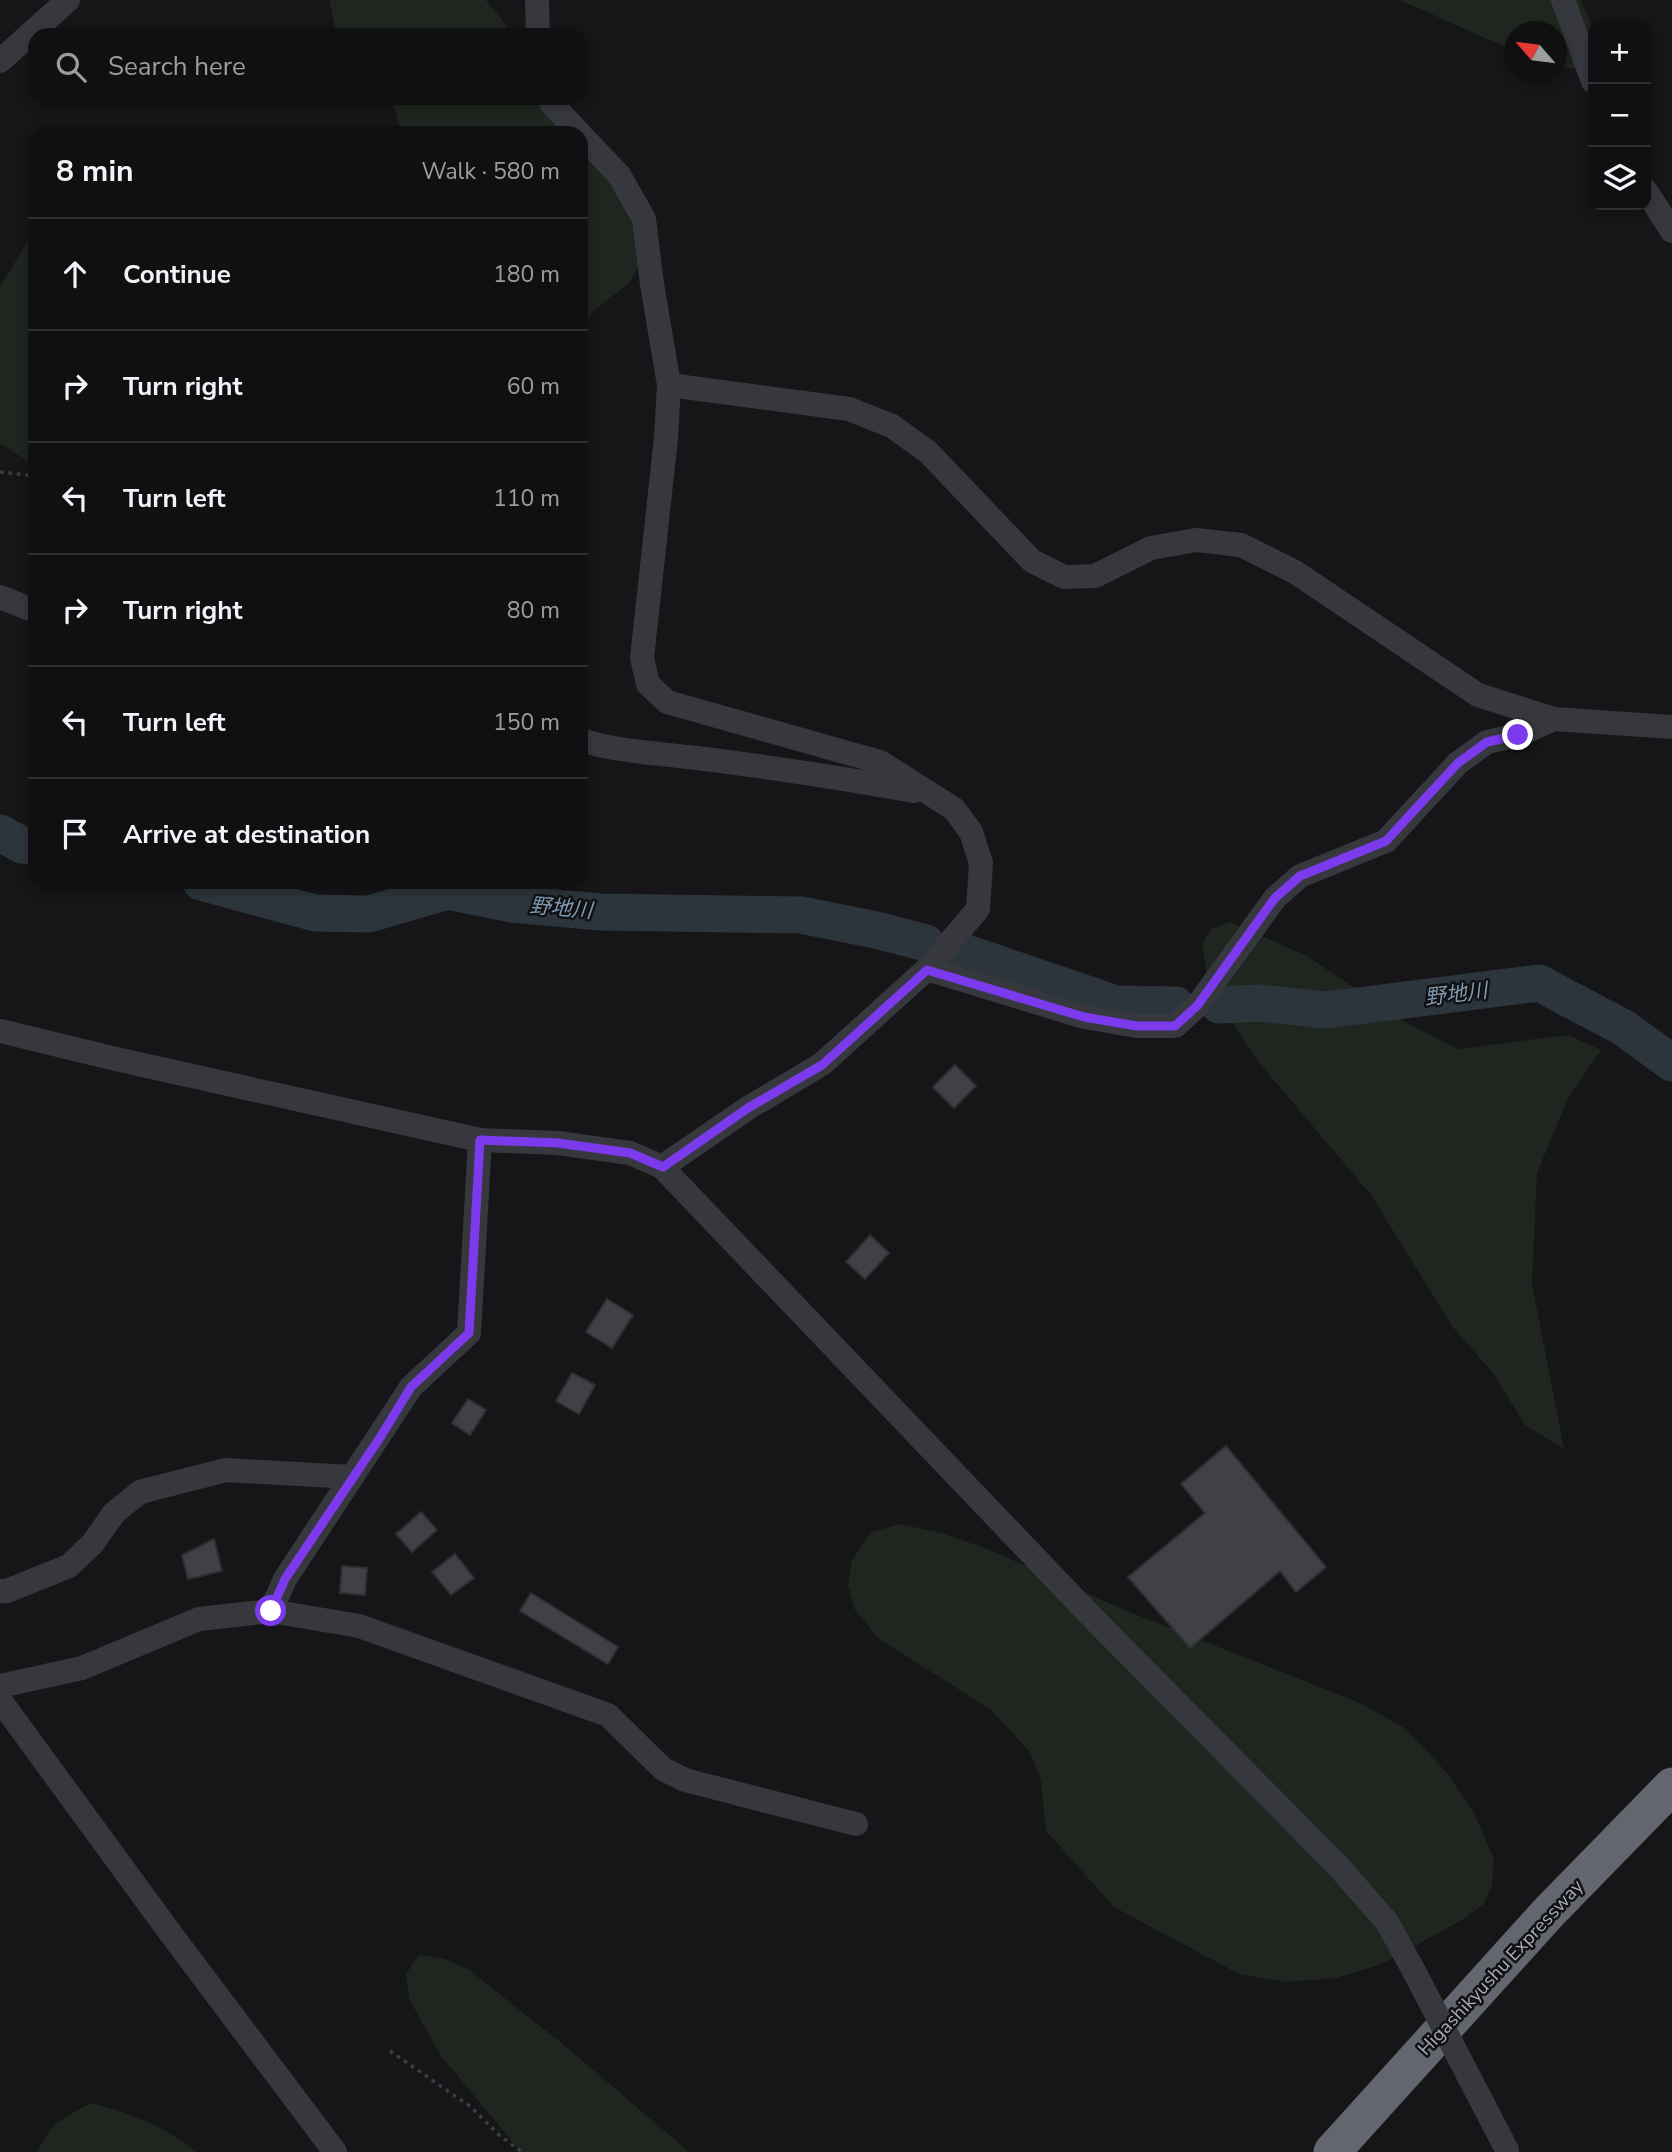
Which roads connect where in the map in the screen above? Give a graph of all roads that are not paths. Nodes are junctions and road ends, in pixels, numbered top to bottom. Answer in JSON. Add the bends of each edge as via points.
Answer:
{"nodes":[{"id":1,"x":68,"y":0,"type":"edge"},
{"id":2,"x":537,"y":0,"type":"edge"},
{"id":3,"x":1563,"y":0,"type":"edge"},
{"id":4,"x":37,"y":28,"type":"edge"},
{"id":5,"x":538,"y":28,"type":"edge"},
{"id":6,"x":28,"y":36,"type":"edge"},
{"id":7,"x":0,"y":61,"type":"edge"},
{"id":8,"x":1588,"y":67,"type":"edge"},
{"id":9,"x":553,"y":105,"type":"edge"},
{"id":10,"x":573,"y":126,"type":"edge"},
{"id":11,"x":588,"y":142,"type":"edge"},
{"id":12,"x":1651,"y":199,"type":"edge"},
{"id":13,"x":1672,"y":231,"type":"edge"},
{"id":14,"x":669,"y":385,"type":"junction"},
{"id":15,"x":0,"y":597,"type":"edge"},
{"id":16,"x":28,"y":608,"type":"edge"},
{"id":17,"x":1554,"y":719,"type":"junction"},
{"id":18,"x":1672,"y":727,"type":"edge"},
{"id":19,"x":588,"y":742,"type":"edge"},
{"id":20,"x":925,"y":793,"type":"junction"},
{"id":21,"x":927,"y":970,"type":"junction"},
{"id":22,"x":0,"y":1031,"type":"edge"},
{"id":23,"x":480,"y":1140,"type":"junction"},
{"id":24,"x":663,"y":1167,"type":"junction"},
{"id":25,"x":352,"y":1477,"type":"junction"},
{"id":26,"x":0,"y":1591,"type":"edge"},
{"id":27,"x":271,"y":1611,"type":"junction"},
{"id":28,"x":0,"y":1686,"type":"edge"},
{"id":29,"x":0,"y":1700,"type":"edge"},
{"id":30,"x":1672,"y":1786,"type":"edge"},
{"id":31,"x":1672,"y":1807,"type":"edge"},
{"id":32,"x":856,"y":1824,"type":"dead end"},
{"id":33,"x":1457,"y":2011,"type":"junction"},
{"id":34,"x":1508,"y":2151,"type":"edge"},
{"id":35,"x":335,"y":2152,"type":"edge"},
{"id":36,"x":1332,"y":2152,"type":"edge"}],
"edges":[{"from":1,"to":4,"type":"street"},
{"from":2,"to":5,"type":"street"},
{"from":3,"to":8,"type":"street"},
{"from":6,"to":7,"type":"street"},
{"from":9,"to":10,"type":"street"},
{"from":11,"to":14,"type":"street","via":[[619,175],[644,219]]},
{"from":12,"to":13,"type":"street"},
{"from":14,"to":17,"type":"street","via":[[849,410],[892,426],[928,452],[1032,561],[1064,577],[1095,576],[1150,548],[1196,540],[1241,545],[1295,572],[1479,695]]},
{"from":14,"to":20,"type":"street","via":[[642,658],[648,684],[667,702],[880,761]]},
{"from":15,"to":16,"type":"street"},
{"from":17,"to":18,"type":"street"},
{"from":17,"to":21,"type":"street","via":[[1487,742],[1458,763],[1386,841],[1300,876],[1275,898],[1197,1006],[1175,1026],[1137,1026],[1084,1017]]},
{"from":19,"to":20,"type":"street"},
{"from":20,"to":21,"type":"street","via":[[954,809],[971,832],[981,863],[978,909]]},
{"from":21,"to":24,"type":"street","via":[[822,1065],[748,1108]]},
{"from":22,"to":23,"type":"street"},
{"from":23,"to":24,"type":"street","via":[[558,1143],[630,1153]]},
{"from":23,"to":25,"type":"street","via":[[469,1333],[411,1387]]},
{"from":24,"to":34,"type":"street","bridge":true,"via":[[1387,1922]]},
{"from":25,"to":26,"type":"street","via":[[226,1470],[140,1492],[114,1513],[69,1566]]},
{"from":25,"to":27,"type":"street","via":[[285,1579]]},
{"from":27,"to":28,"type":"street","via":[[199,1619],[82,1668]]},
{"from":27,"to":32,"type":"street","via":[[359,1626],[608,1715],[663,1769],[685,1780]]},
{"from":29,"to":35,"type":"street"},
{"from":30,"to":33,"type":"highway","name":"Higashikyushu Expressway"},
{"from":31,"to":33,"type":"highway","via":[[1562,1919]]},
{"from":33,"to":36,"type":"highway","name":"Higashikyushu Expressway"}]}
